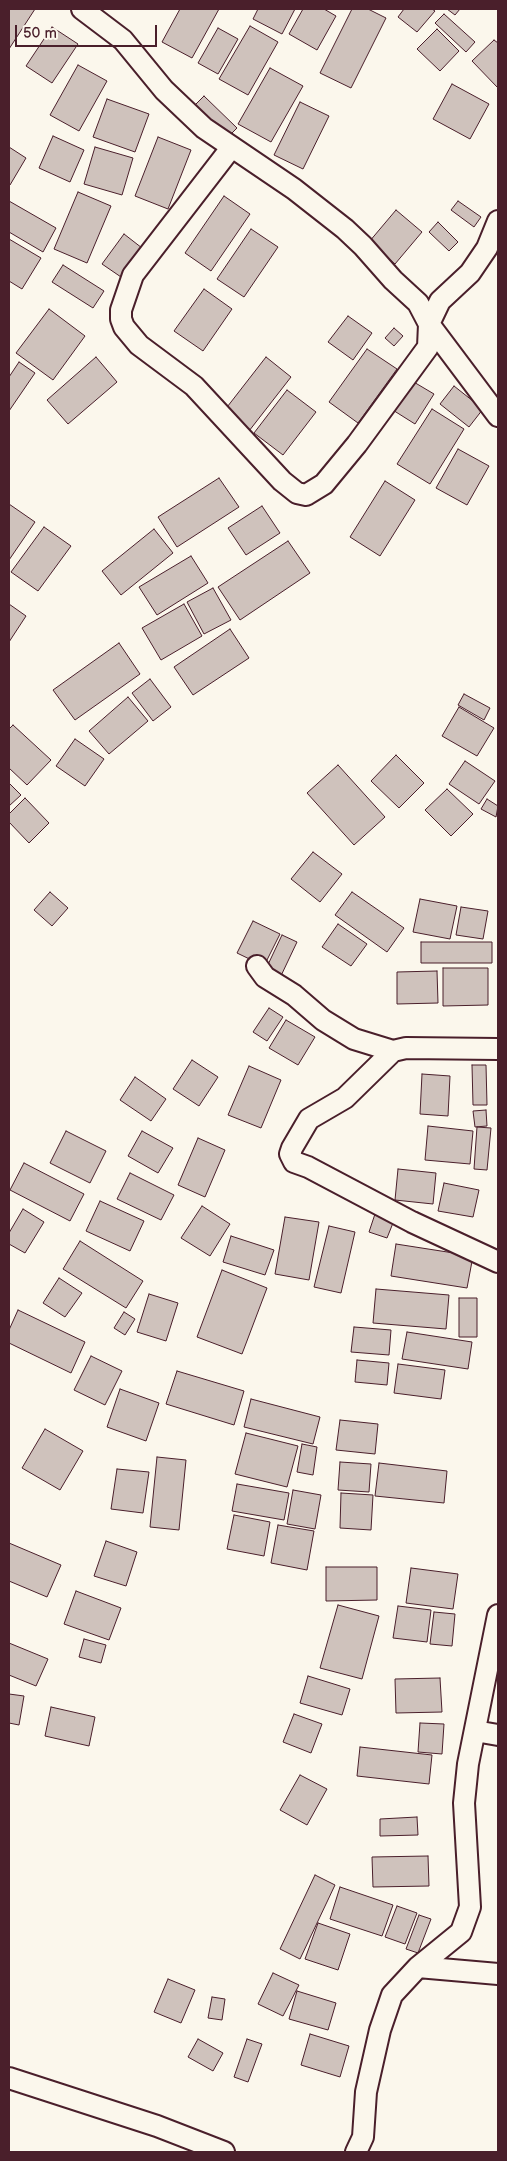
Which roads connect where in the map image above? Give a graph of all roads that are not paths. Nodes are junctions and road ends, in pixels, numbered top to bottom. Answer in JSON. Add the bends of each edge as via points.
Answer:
{"nodes":[{"id":1,"x":82,"y":9,"type":"edge"},
{"id":2,"x":232,"y":148,"type":"junction"},
{"id":3,"x":498,"y":221,"type":"edge"},
{"id":4,"x":429,"y":324,"type":"junction"},
{"id":5,"x":498,"y":416,"type":"edge"},
{"id":6,"x":257,"y":966,"type":"dead end"},
{"id":7,"x":498,"y":1049,"type":"edge"},
{"id":8,"x":393,"y":1051,"type":"junction"},
{"id":9,"x":498,"y":1262,"type":"edge"},
{"id":10,"x":498,"y":1615,"type":"edge"},
{"id":11,"x":475,"y":1731,"type":"junction"},
{"id":12,"x":498,"y":1735,"type":"edge"},
{"id":13,"x":418,"y":1967,"type":"junction"},
{"id":14,"x":498,"y":1974,"type":"edge"},
{"id":15,"x":9,"y":2078,"type":"edge"},
{"id":16,"x":224,"y":2152,"type":"edge"},
{"id":17,"x":356,"y":2152,"type":"edge"}],
"edges":[{"from":1,"to":2,"type":"street","via":[[123,40],[204,128]]},
{"from":2,"to":4,"type":"street","via":[[294,189],[345,229],[418,303]]},
{"from":2,"to":4,"type":"street","via":[[133,275],[121,319],[139,345],[194,386],[282,481],[297,493],[306,495],[324,484],[428,347]]},
{"from":3,"to":4,"type":"street","via":[[487,248],[470,273],[440,301]]},
{"from":4,"to":5,"type":"street"},
{"from":6,"to":8,"type":"street","via":[[265,977],[294,995],[323,1020],[354,1038]]},
{"from":7,"to":8,"type":"street","via":[[406,1048]]},
{"from":8,"to":9,"type":"street","via":[[345,1098],[309,1119],[290,1154],[294,1162]]},
{"from":10,"to":11,"type":"street"},
{"from":11,"to":12,"type":"street"},
{"from":11,"to":13,"type":"street","via":[[464,1804],[470,1906],[461,1932]]},
{"from":13,"to":14,"type":"street"},
{"from":13,"to":17,"type":"street","via":[[392,1995],[380,2030],[366,2092],[363,2137]]},
{"from":15,"to":16,"type":"street"}]}
